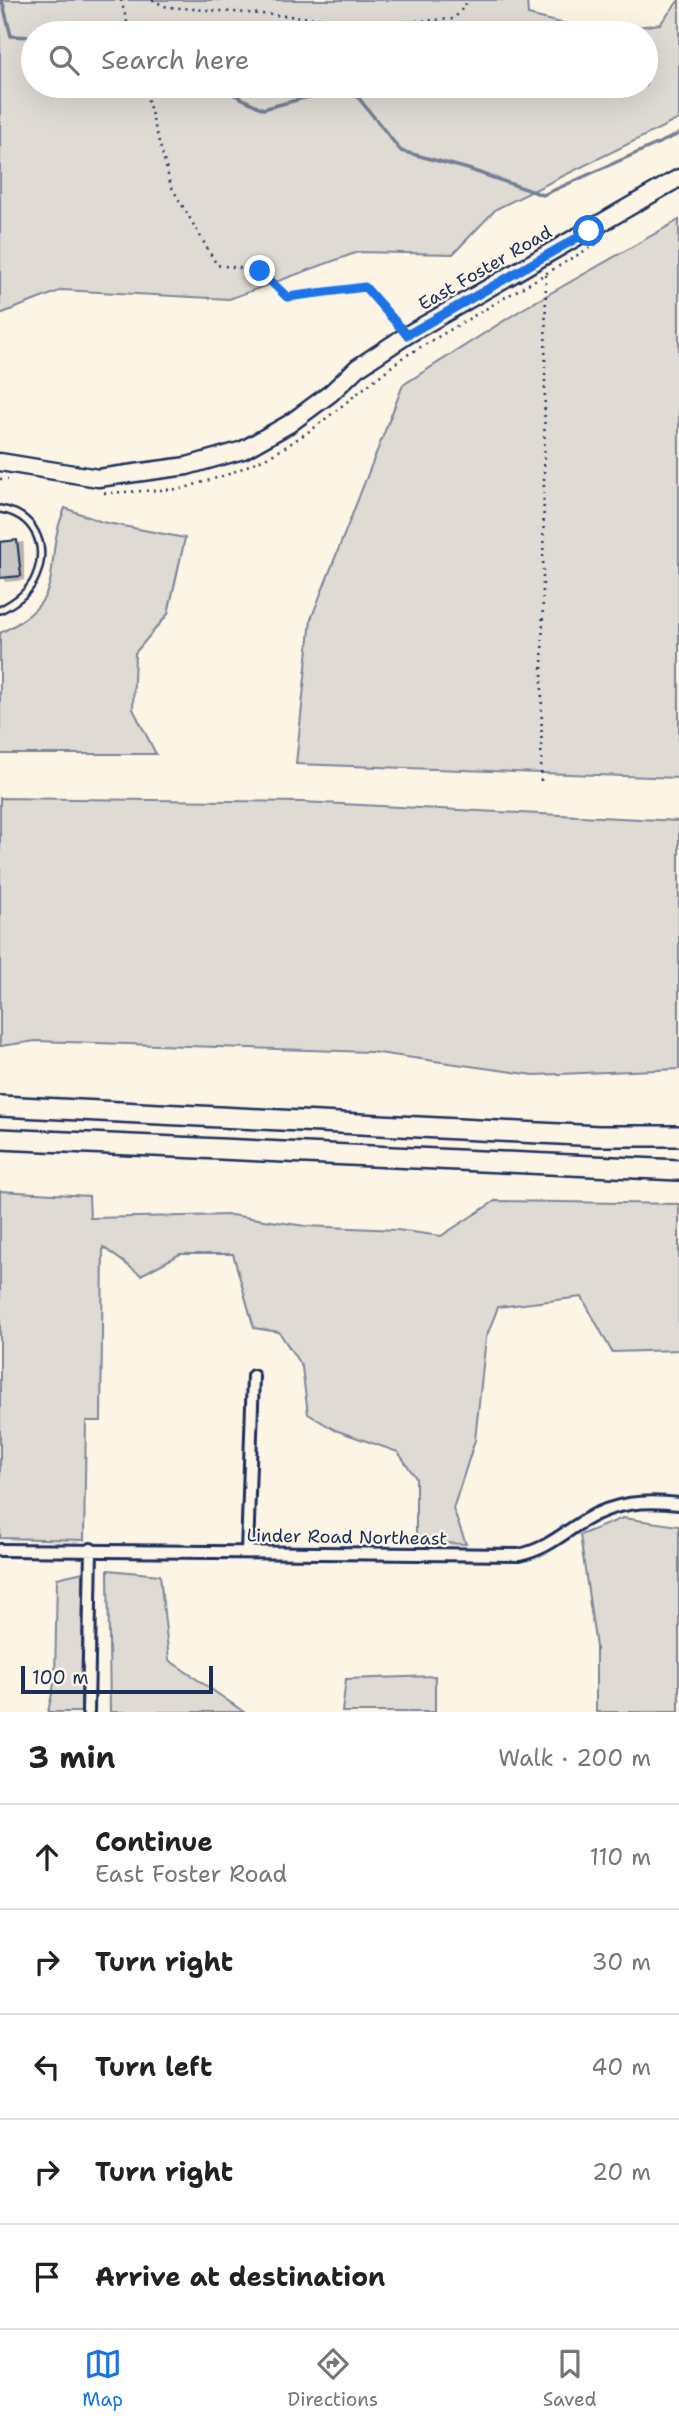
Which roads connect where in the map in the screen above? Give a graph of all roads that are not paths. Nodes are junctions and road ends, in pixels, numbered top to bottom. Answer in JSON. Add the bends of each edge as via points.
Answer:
{"nodes":[{"id":1,"x":679,"y":178,"type":"edge"},
{"id":2,"x":0,"y":462,"type":"edge"},
{"id":3,"x":0,"y":509,"type":"edge"},
{"id":4,"x":0,"y":610,"type":"edge"},
{"id":5,"x":0,"y":1106,"type":"edge"},
{"id":6,"x":679,"y":1130,"type":"edge"},
{"id":7,"x":599,"y":1136,"type":"junction"},
{"id":8,"x":679,"y":1136,"type":"edge"},
{"id":9,"x":0,"y":1139,"type":"edge"},
{"id":10,"x":679,"y":1170,"type":"edge"},
{"id":11,"x":253,"y":1376,"type":"dead end"},
{"id":12,"x":679,"y":1504,"type":"edge"},
{"id":13,"x":91,"y":1549,"type":"junction"},
{"id":14,"x":0,"y":1550,"type":"edge"},
{"id":15,"x":247,"y":1552,"type":"junction"},
{"id":16,"x":88,"y":1712,"type":"edge"}],
"edges":[{"from":1,"to":2,"type":"street","name":"East Foster Road","via":[[407,335],[357,368],[289,424],[243,450],[187,466],[98,478]]},
{"from":3,"to":4,"type":"lane","via":[[29,520],[39,553],[36,576],[21,598]]},
{"from":5,"to":7,"type":"highway"},
{"from":6,"to":7,"type":"highway"},
{"from":7,"to":8,"type":"highway"},
{"from":9,"to":10,"type":"highway"},
{"from":11,"to":15,"type":"street"},
{"from":12,"to":15,"type":"street","name":"Linder Road Northeast","via":[[631,1503],[611,1508],[546,1547],[519,1555]]},
{"from":13,"to":14,"type":"street","name":"Linder Road Northeast"},
{"from":13,"to":15,"type":"street","name":"Linder Road Northeast"},
{"from":13,"to":16,"type":"street"}]}
